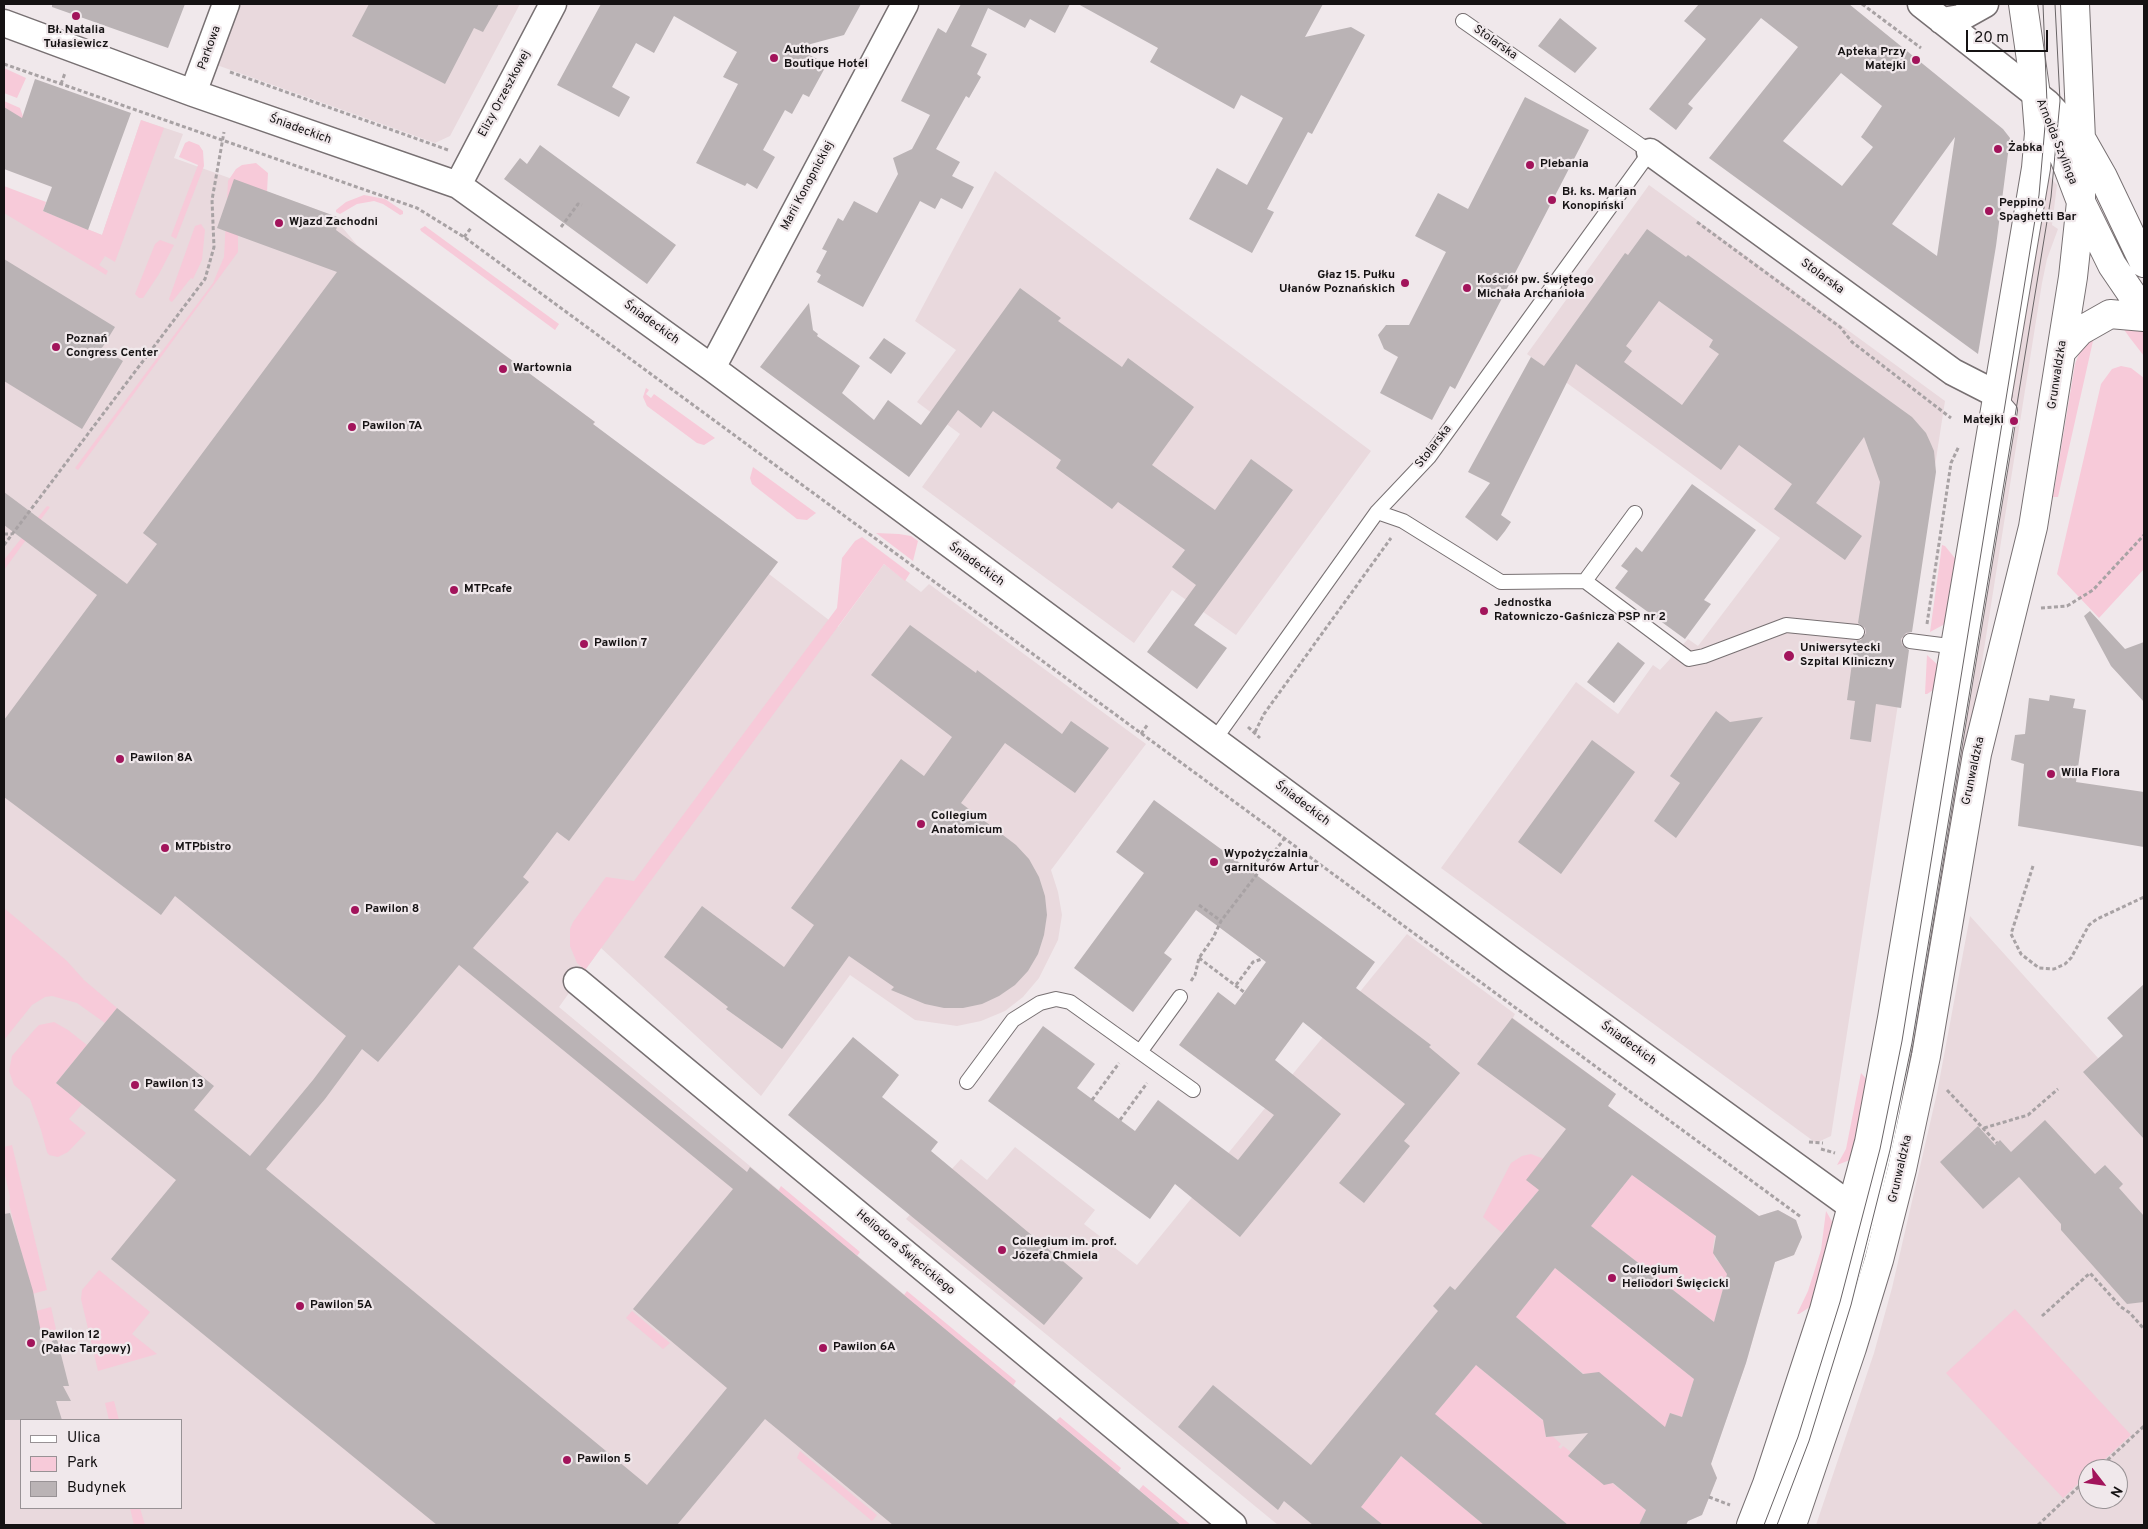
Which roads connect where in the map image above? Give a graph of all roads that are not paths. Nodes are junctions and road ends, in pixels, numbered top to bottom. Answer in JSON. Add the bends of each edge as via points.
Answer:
{"nodes":[{"id":1,"x":226,"y":4,"type":"edge"},
{"id":2,"x":553,"y":4,"type":"edge"},
{"id":3,"x":905,"y":4,"type":"edge"},
{"id":4,"x":1920,"y":4,"type":"edge"},
{"id":5,"x":1985,"y":4,"type":"edge"},
{"id":6,"x":2023,"y":4,"type":"edge"},
{"id":7,"x":2075,"y":4,"type":"edge"},
{"id":8,"x":1463,"y":20,"type":"dead end"},
{"id":9,"x":1942,"y":21,"type":"junction"},
{"id":10,"x":4,"y":23,"type":"edge"},
{"id":11,"x":193,"y":93,"type":"junction"},
{"id":12,"x":2036,"y":95,"type":"junction"},
{"id":13,"x":2081,"y":139,"type":"junction"},
{"id":14,"x":1650,"y":152,"type":"junction"},
{"id":15,"x":458,"y":185,"type":"junction"},
{"id":16,"x":2080,"y":202,"type":"junction"},
{"id":17,"x":2144,"y":263,"type":"edge"},
{"id":18,"x":2144,"y":312,"type":"edge"},
{"id":19,"x":2144,"y":317,"type":"edge"},
{"id":20,"x":2061,"y":352,"type":"junction"},
{"id":21,"x":712,"y":368,"type":"junction"},
{"id":22,"x":1998,"y":395,"type":"junction"},
{"id":23,"x":1377,"y":512,"type":"junction"},
{"id":24,"x":1635,"y":513,"type":"dead end"},
{"id":25,"x":1585,"y":581,"type":"junction"},
{"id":26,"x":1857,"y":632,"type":"dead end"},
{"id":27,"x":1917,"y":642,"type":"road end"},
{"id":28,"x":1957,"y":646,"type":"junction"},
{"id":29,"x":1215,"y":739,"type":"junction"},
{"id":30,"x":577,"y":981,"type":"dead end"},
{"id":31,"x":1180,"y":997,"type":"road end"},
{"id":32,"x":1136,"y":1049,"type":"junction"},
{"id":33,"x":967,"y":1082,"type":"dead end"},
{"id":34,"x":1193,"y":1090,"type":"dead end"},
{"id":35,"x":1871,"y":1209,"type":"junction"},
{"id":36,"x":1233,"y":1525,"type":"edge"},
{"id":37,"x":1751,"y":1525,"type":"edge"},
{"id":38,"x":1770,"y":1525,"type":"edge"},
{"id":39,"x":1792,"y":1525,"type":"edge"}],
"edges":[{"from":1,"to":11,"type":"street","name":"Parkowa"},
{"from":2,"to":15,"type":"street","name":"Elizy Orzeszkowej"},
{"from":3,"to":21,"type":"street","name":"Marii Konopnickiej"},
{"from":4,"to":9,"type":"street"},
{"from":5,"to":9,"type":"street","via":[[1960,18]]},
{"from":6,"to":12,"type":"street","name":"Grunwaldzka"},
{"from":7,"to":13,"type":"street","name":"Grunwaldzka"},
{"from":8,"to":14,"type":"lane","name":"Stolarska"},
{"from":9,"to":12,"type":"street"},
{"from":10,"to":11,"type":"street","name":"Śniadeckich"},
{"from":11,"to":15,"type":"street","name":"Śniadeckich"},
{"from":12,"to":13,"type":"street","name":"Arnolda Szylinga","via":[[2055,110]]},
{"from":12,"to":16,"type":"street","name":"Arnolda Szylinga","via":[[2057,139]]},
{"from":12,"to":22,"type":"street","name":"Grunwaldzka","via":[[2039,133],[2036,168]]},
{"from":13,"to":16,"type":"street","name":"Grunwaldzka"},
{"from":13,"to":17,"type":"street","name":"Arnolda Szylinga"},
{"from":14,"to":22,"type":"street","name":"Stolarska","via":[[1953,372]]},
{"from":14,"to":23,"type":"lane","name":"Stolarska","via":[[1429,457]]},
{"from":15,"to":21,"type":"street","name":"Śniadeckich"},
{"from":16,"to":18,"type":"street","name":"Arnolda Szylinga","via":[[2112,265]]},
{"from":16,"to":20,"type":"street","name":"Grunwaldzka"},
{"from":19,"to":20,"type":"street","via":[[2110,314],[2080,331]]},
{"from":20,"to":35,"type":"street","name":"Grunwaldzka","via":[[2033,527],[1977,754],[1926,1056]]},
{"from":21,"to":29,"type":"street","name":"Śniadeckich"},
{"from":22,"to":28,"type":"street","name":"Grunwaldzka"},
{"from":22,"to":35,"type":"lane","name":"Grunwaldzka","via":[[2010,410],[1906,1041]]},
{"from":23,"to":25,"type":"lane","via":[[1403,521],[1501,582]]},
{"from":23,"to":29,"type":"lane","name":"Stolarska"},
{"from":24,"to":25,"type":"lane"},
{"from":25,"to":26,"type":"lane","via":[[1689,659],[1786,625]]},
{"from":27,"to":28,"type":"lane"},
{"from":28,"to":35,"type":"street","name":"Grunwaldzka","via":[[1869,1142]]},
{"from":29,"to":35,"type":"street","name":"Śniadeckich","via":[[1510,959],[1826,1188]]},
{"from":30,"to":36,"type":"street","name":"Heliodora Święcickiego"},
{"from":31,"to":32,"type":"lane"},
{"from":32,"to":33,"type":"lane","via":[[1070,1002],[1046,1000],[1009,1024]]},
{"from":32,"to":34,"type":"lane"},
{"from":35,"to":37,"type":"street","name":"Grunwaldzka","via":[[1802,1378]]},
{"from":35,"to":38,"type":"lane","name":"Grunwaldzka","via":[[1827,1366]]},
{"from":35,"to":39,"type":"street","name":"Grunwaldzka","via":[[1852,1348]]}]}
